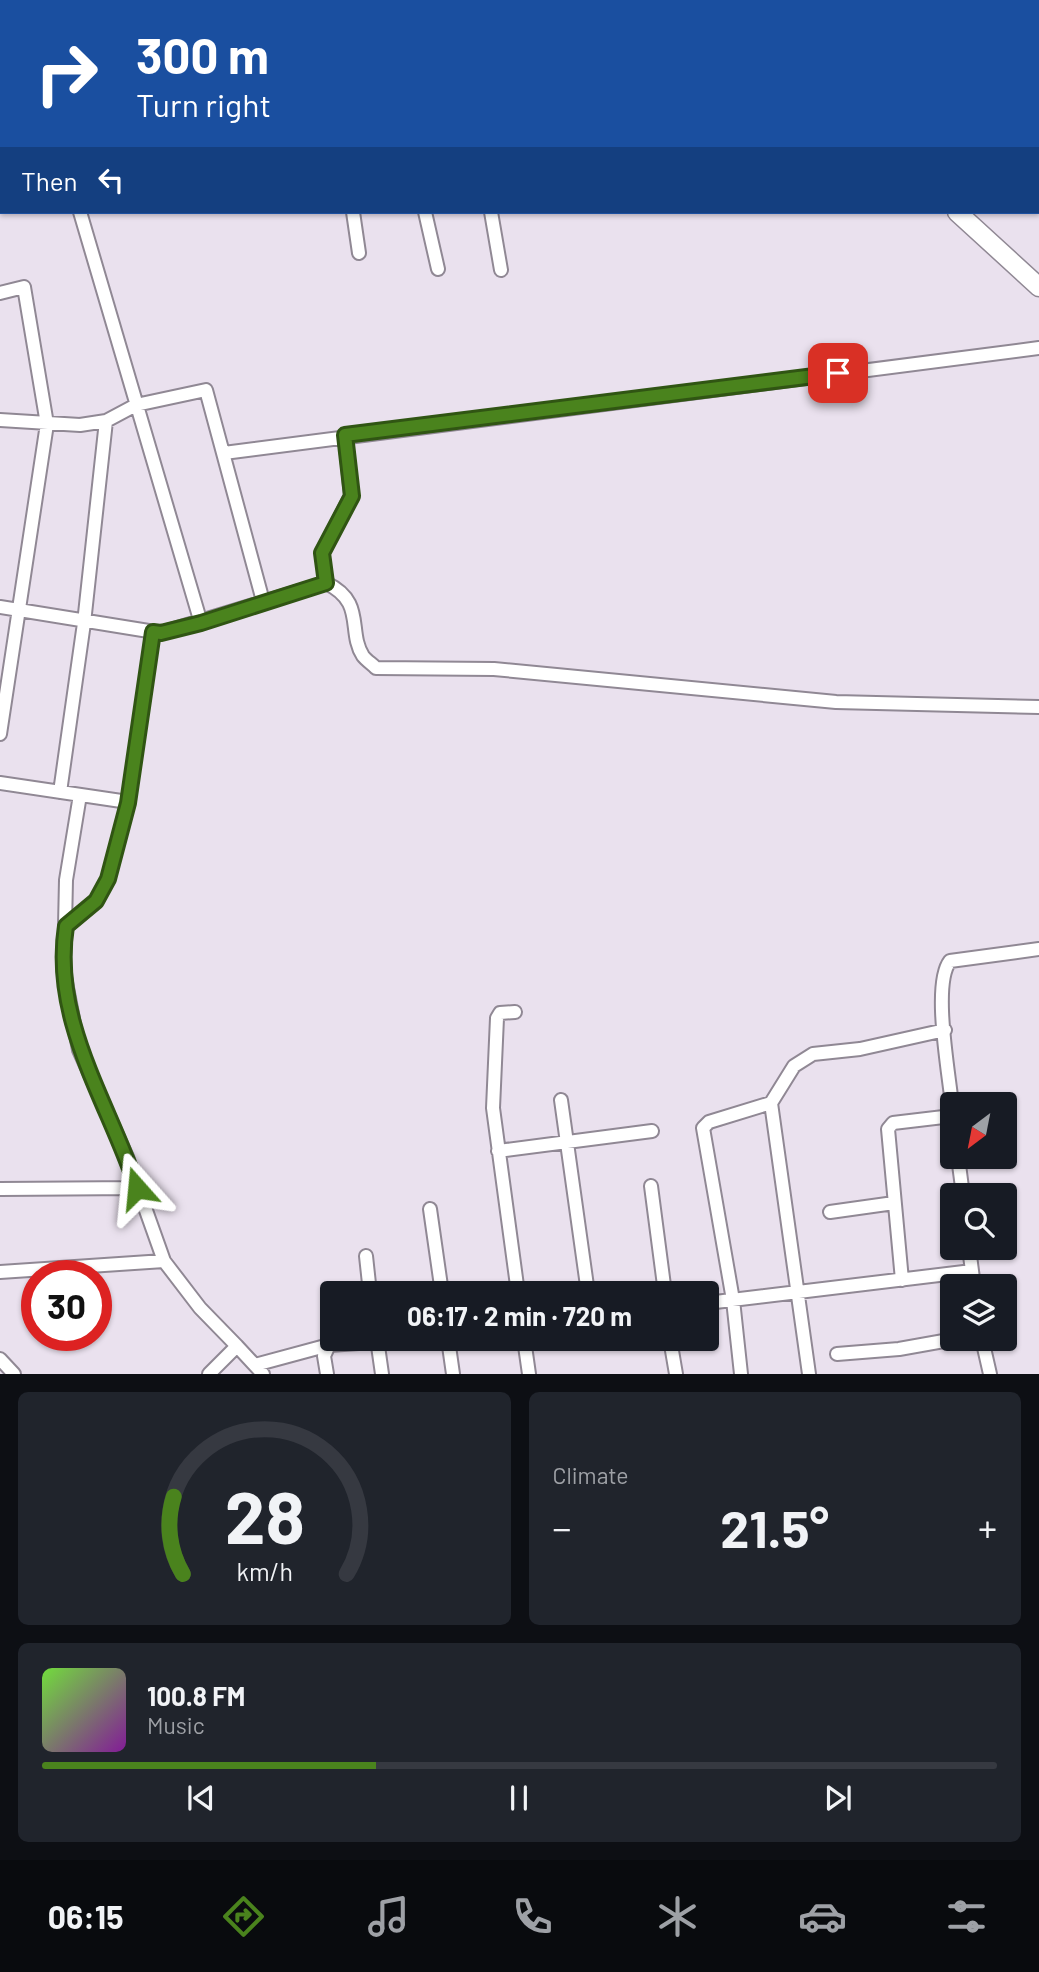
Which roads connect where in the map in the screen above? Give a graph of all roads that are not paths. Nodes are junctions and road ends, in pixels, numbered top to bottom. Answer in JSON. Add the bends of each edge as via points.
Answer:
{"nodes":[{"id":1,"x":81,"y":214,"type":"edge"},
{"id":2,"x":353,"y":214,"type":"edge"},
{"id":3,"x":425,"y":214,"type":"edge"},
{"id":4,"x":491,"y":214,"type":"edge"},
{"id":5,"x":959,"y":214,"type":"edge"},
{"id":6,"x":359,"y":253,"type":"dead end"},
{"id":7,"x":438,"y":269,"type":"dead end"},
{"id":8,"x":501,"y":270,"type":"dead end"},
{"id":9,"x":1039,"y":287,"type":"edge"},
{"id":10,"x":0,"y":293,"type":"edge"},
{"id":11,"x":1039,"y":348,"type":"edge"},
{"id":12,"x":136,"y":405,"type":"junction"},
{"id":13,"x":0,"y":421,"type":"edge"},
{"id":14,"x":106,"y":421,"type":"junction"},
{"id":15,"x":47,"y":424,"type":"junction"},
{"id":16,"x":345,"y":435,"type":"junction"},
{"id":17,"x":224,"y":453,"type":"junction"},
{"id":18,"x":326,"y":583,"type":"junction"},
{"id":19,"x":263,"y":601,"type":"junction"},
{"id":20,"x":0,"y":607,"type":"edge"},
{"id":21,"x":17,"y":609,"type":"junction"},
{"id":22,"x":84,"y":623,"type":"junction"},
{"id":23,"x":201,"y":623,"type":"junction"},
{"id":24,"x":153,"y":632,"type":"junction"},
{"id":25,"x":1039,"y":707,"type":"edge"},
{"id":26,"x":0,"y":734,"type":"edge"},
{"id":27,"x":0,"y":783,"type":"edge"},
{"id":28,"x":60,"y":792,"type":"junction"},
{"id":29,"x":80,"y":795,"type":"junction"},
{"id":30,"x":128,"y":803,"type":"junction"},
{"id":31,"x":66,"y":926,"type":"junction"},
{"id":32,"x":1039,"y":949,"type":"edge"},
{"id":33,"x":515,"y":1012,"type":"dead end"},
{"id":34,"x":945,"y":1030,"type":"junction"},
{"id":35,"x":951,"y":1092,"type":"edge"},
{"id":36,"x":561,"y":1101,"type":"dead end"},
{"id":37,"x":771,"y":1103,"type":"junction"},
{"id":38,"x":940,"y":1117,"type":"edge"},
{"id":39,"x":652,"y":1131,"type":"dead end"},
{"id":40,"x":567,"y":1142,"type":"junction"},
{"id":41,"x":498,"y":1151,"type":"junction"},
{"id":42,"x":651,"y":1186,"type":"dead end"},
{"id":43,"x":137,"y":1188,"type":"junction"},
{"id":44,"x":0,"y":1189,"type":"edge"},
{"id":45,"x":894,"y":1203,"type":"junction"},
{"id":46,"x":430,"y":1209,"type":"dead end"},
{"id":47,"x":830,"y":1212,"type":"dead end"},
{"id":48,"x":366,"y":1256,"type":"dead end"},
{"id":49,"x":971,"y":1260,"type":"edge"},
{"id":50,"x":164,"y":1261,"type":"junction"},
{"id":51,"x":972,"y":1271,"type":"junction"},
{"id":52,"x":0,"y":1272,"type":"edge"},
{"id":53,"x":973,"y":1274,"type":"edge"},
{"id":54,"x":902,"y":1280,"type":"junction"},
{"id":55,"x":369,"y":1281,"type":"edge"},
{"id":56,"x":440,"y":1281,"type":"edge"},
{"id":57,"x":516,"y":1281,"type":"edge"},
{"id":58,"x":587,"y":1281,"type":"edge"},
{"id":59,"x":663,"y":1281,"type":"edge"},
{"id":60,"x":797,"y":1292,"type":"junction"},
{"id":61,"x":733,"y":1300,"type":"junction"},
{"id":62,"x":719,"y":1302,"type":"edge"},
{"id":63,"x":940,"y":1342,"type":"edge"},
{"id":64,"x":237,"y":1346,"type":"junction"},
{"id":65,"x":320,"y":1348,"type":"edge"},
{"id":66,"x":326,"y":1351,"type":"edge"},
{"id":67,"x":379,"y":1351,"type":"edge"},
{"id":68,"x":450,"y":1351,"type":"edge"},
{"id":69,"x":526,"y":1351,"type":"edge"},
{"id":70,"x":672,"y":1351,"type":"edge"},
{"id":71,"x":985,"y":1351,"type":"edge"},
{"id":72,"x":837,"y":1354,"type":"dead end"},
{"id":73,"x":0,"y":1359,"type":"edge"},
{"id":74,"x":259,"y":1369,"type":"edge"},
{"id":75,"x":14,"y":1374,"type":"edge"},
{"id":76,"x":209,"y":1374,"type":"edge"},
{"id":77,"x":327,"y":1374,"type":"edge"},
{"id":78,"x":382,"y":1374,"type":"edge"},
{"id":79,"x":453,"y":1374,"type":"edge"},
{"id":80,"x":529,"y":1374,"type":"edge"},
{"id":81,"x":676,"y":1374,"type":"edge"},
{"id":82,"x":741,"y":1374,"type":"edge"},
{"id":83,"x":809,"y":1374,"type":"edge"},
{"id":84,"x":990,"y":1374,"type":"edge"}],
"edges":[{"from":1,"to":12,"type":"street"},
{"from":2,"to":6,"type":"street"},
{"from":3,"to":7,"type":"street"},
{"from":4,"to":8,"type":"street"},
{"from":5,"to":9,"type":"street"},
{"from":10,"to":15,"type":"street","via":[[24,287]]},
{"from":11,"to":16,"type":"street"},
{"from":12,"to":14,"type":"street"},
{"from":12,"to":17,"type":"street","via":[[206,390]]},
{"from":12,"to":23,"type":"street"},
{"from":13,"to":15,"type":"street"},
{"from":14,"to":15,"type":"street"},
{"from":14,"to":22,"type":"street"},
{"from":15,"to":21,"type":"street"},
{"from":16,"to":17,"type":"street"},
{"from":16,"to":18,"type":"street","via":[[352,496],[322,553]]},
{"from":17,"to":19,"type":"street"},
{"from":18,"to":19,"type":"street"},
{"from":18,"to":25,"type":"street","via":[[352,608],[363,655],[376,668],[494,669],[836,702]]},
{"from":19,"to":23,"type":"street"},
{"from":20,"to":21,"type":"street"},
{"from":21,"to":22,"type":"street"},
{"from":21,"to":26,"type":"street"},
{"from":22,"to":24,"type":"street"},
{"from":22,"to":28,"type":"street"},
{"from":23,"to":24,"type":"street"},
{"from":24,"to":30,"type":"street"},
{"from":27,"to":28,"type":"street"},
{"from":28,"to":29,"type":"street"},
{"from":29,"to":30,"type":"street"},
{"from":29,"to":31,"type":"street","via":[[66,880]]},
{"from":30,"to":31,"type":"street","via":[[108,879],[96,901]]},
{"from":31,"to":43,"type":"street","via":[[64,972],[79,1050]]},
{"from":32,"to":34,"type":"street","via":[[950,961],[941,979]]},
{"from":33,"to":41,"type":"street","via":[[500,1013],[497,1018],[492,1108]]},
{"from":34,"to":35,"type":"street"},
{"from":34,"to":37,"type":"street","via":[[813,1054],[794,1066]]},
{"from":36,"to":40,"type":"street"},
{"from":37,"to":60,"type":"street"},
{"from":37,"to":61,"type":"street","via":[[709,1122],[703,1128]]},
{"from":38,"to":45,"type":"street","via":[[893,1123],[888,1129]]},
{"from":39,"to":40,"type":"street"},
{"from":40,"to":41,"type":"street"},
{"from":40,"to":58,"type":"street"},
{"from":41,"to":57,"type":"street"},
{"from":42,"to":59,"type":"street"},
{"from":43,"to":44,"type":"street"},
{"from":43,"to":50,"type":"street"},
{"from":45,"to":47,"type":"street"},
{"from":45,"to":54,"type":"street"},
{"from":46,"to":56,"type":"street"},
{"from":48,"to":55,"type":"street"},
{"from":49,"to":51,"type":"street"},
{"from":50,"to":52,"type":"street"},
{"from":50,"to":64,"type":"street"},
{"from":51,"to":53,"type":"street"},
{"from":51,"to":54,"type":"street"},
{"from":54,"to":60,"type":"street"},
{"from":60,"to":61,"type":"street"},
{"from":60,"to":83,"type":"street"},
{"from":61,"to":62,"type":"street"},
{"from":61,"to":82,"type":"street"},
{"from":63,"to":72,"type":"street"},
{"from":64,"to":74,"type":"street"},
{"from":64,"to":76,"type":"street"},
{"from":65,"to":74,"type":"street"},
{"from":66,"to":77,"type":"street"},
{"from":67,"to":78,"type":"street"},
{"from":68,"to":79,"type":"street"},
{"from":69,"to":80,"type":"street"},
{"from":70,"to":81,"type":"street"},
{"from":71,"to":84,"type":"street"},
{"from":73,"to":75,"type":"street"}]}
